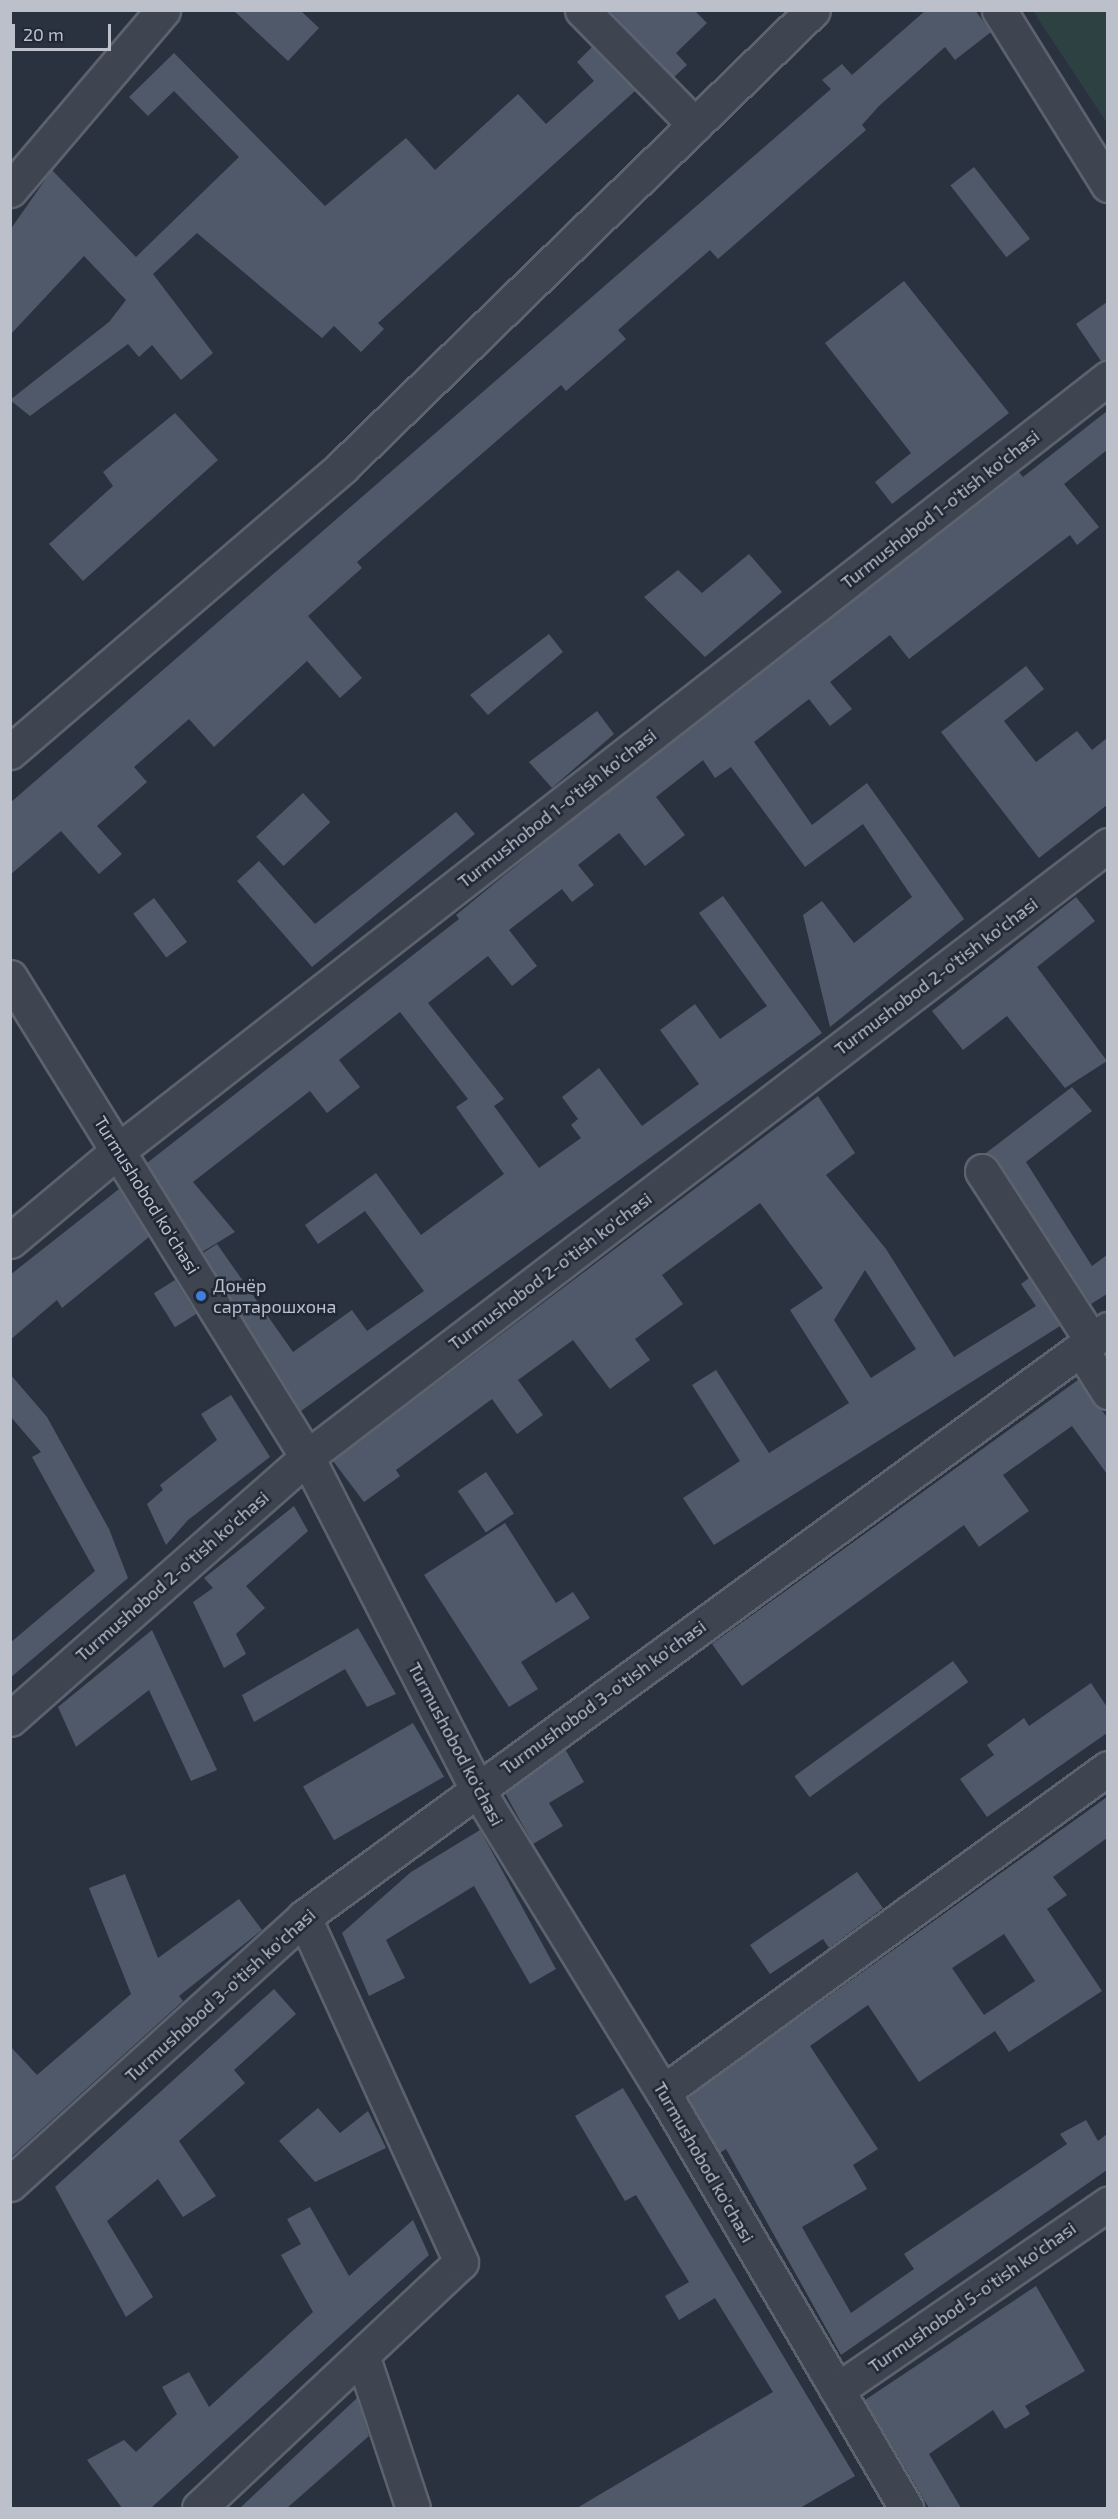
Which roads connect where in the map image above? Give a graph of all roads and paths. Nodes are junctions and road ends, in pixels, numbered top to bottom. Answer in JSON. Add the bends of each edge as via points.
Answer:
{"nodes":[{"id":1,"x":163,"y":10,"type":"edge"},
{"id":2,"x":582,"y":10,"type":"edge"},
{"id":3,"x":813,"y":10,"type":"edge"},
{"id":4,"x":999,"y":10,"type":"edge"},
{"id":5,"x":695,"y":125,"type":"junction"},
{"id":6,"x":1107,"y":185,"type":"edge"},
{"id":7,"x":10,"y":190,"type":"edge"},
{"id":8,"x":1107,"y":378,"type":"edge"},
{"id":9,"x":10,"y":752,"type":"edge"},
{"id":10,"x":1107,"y":845,"type":"edge"},
{"id":11,"x":10,"y":977,"type":"edge"},
{"id":12,"x":119,"y":1150,"type":"junction"},
{"id":13,"x":982,"y":1171,"type":"dead end"},
{"id":14,"x":10,"y":1241,"type":"edge"},
{"id":15,"x":1093,"y":1340,"type":"edge"},
{"id":16,"x":1107,"y":1392,"type":"edge"},
{"id":17,"x":307,"y":1457,"type":"junction"},
{"id":18,"x":10,"y":1719,"type":"edge"},
{"id":19,"x":1107,"y":1768,"type":"edge"},
{"id":20,"x":477,"y":1789,"type":"junction"},
{"id":21,"x":304,"y":1917,"type":"junction"},
{"id":22,"x":663,"y":2092,"type":"junction"},
{"id":23,"x":10,"y":2184,"type":"edge"},
{"id":24,"x":1107,"y":2204,"type":"edge"},
{"id":25,"x":363,"y":2358,"type":"junction"},
{"id":26,"x":837,"y":2390,"type":"junction"},
{"id":27,"x":198,"y":2508,"type":"edge"},
{"id":28,"x":413,"y":2508,"type":"edge"},
{"id":29,"x":906,"y":2508,"type":"edge"}],
"edges":[{"from":1,"to":7,"type":"street"},
{"from":2,"to":5,"type":"street"},
{"from":3,"to":5,"type":"street"},
{"from":4,"to":6,"type":"street"},
{"from":5,"to":9,"type":"street","via":[[342,467]]},
{"from":8,"to":12,"type":"street","name":"Turmushobod 1-o'tish ko'chasi"},
{"from":10,"to":17,"type":"street","name":"Turmushobod 2-o'tish ko'chasi"},
{"from":11,"to":12,"type":"street","name":"Turmushobod ko'chasi"},
{"from":12,"to":14,"type":"street","name":"Turmushobod 1-o'tish ko'chasi"},
{"from":12,"to":17,"type":"street","name":"Turmushobod ko'chasi"},
{"from":13,"to":15,"type":"street"},
{"from":15,"to":16,"type":"street"},
{"from":15,"to":20,"type":"street","name":"Turmushobod 3-o'tish ko'chasi"},
{"from":17,"to":18,"type":"street","name":"Turmushobod 2-o'tish ko'chasi"},
{"from":17,"to":20,"type":"street","name":"Turmushobod ko'chasi"},
{"from":19,"to":22,"type":"street"},
{"from":20,"to":21,"type":"street","name":"Turmushobod 3-o'tish ko'chasi"},
{"from":20,"to":22,"type":"street","name":"Turmushobod ko'chasi"},
{"from":21,"to":23,"type":"street","name":"Turmushobod 3-o'tish ko'chasi"},
{"from":21,"to":25,"type":"street","via":[[460,2250],[461,2262],[453,2274]]},
{"from":22,"to":26,"type":"street","name":"Turmushobod ko'chasi"},
{"from":24,"to":26,"type":"street","name":"Turmushobod 5-o'tish ko'chasi"},
{"from":25,"to":27,"type":"street"},
{"from":25,"to":28,"type":"street"},
{"from":26,"to":29,"type":"street","name":"Turmushobod ko'chasi"}]}
